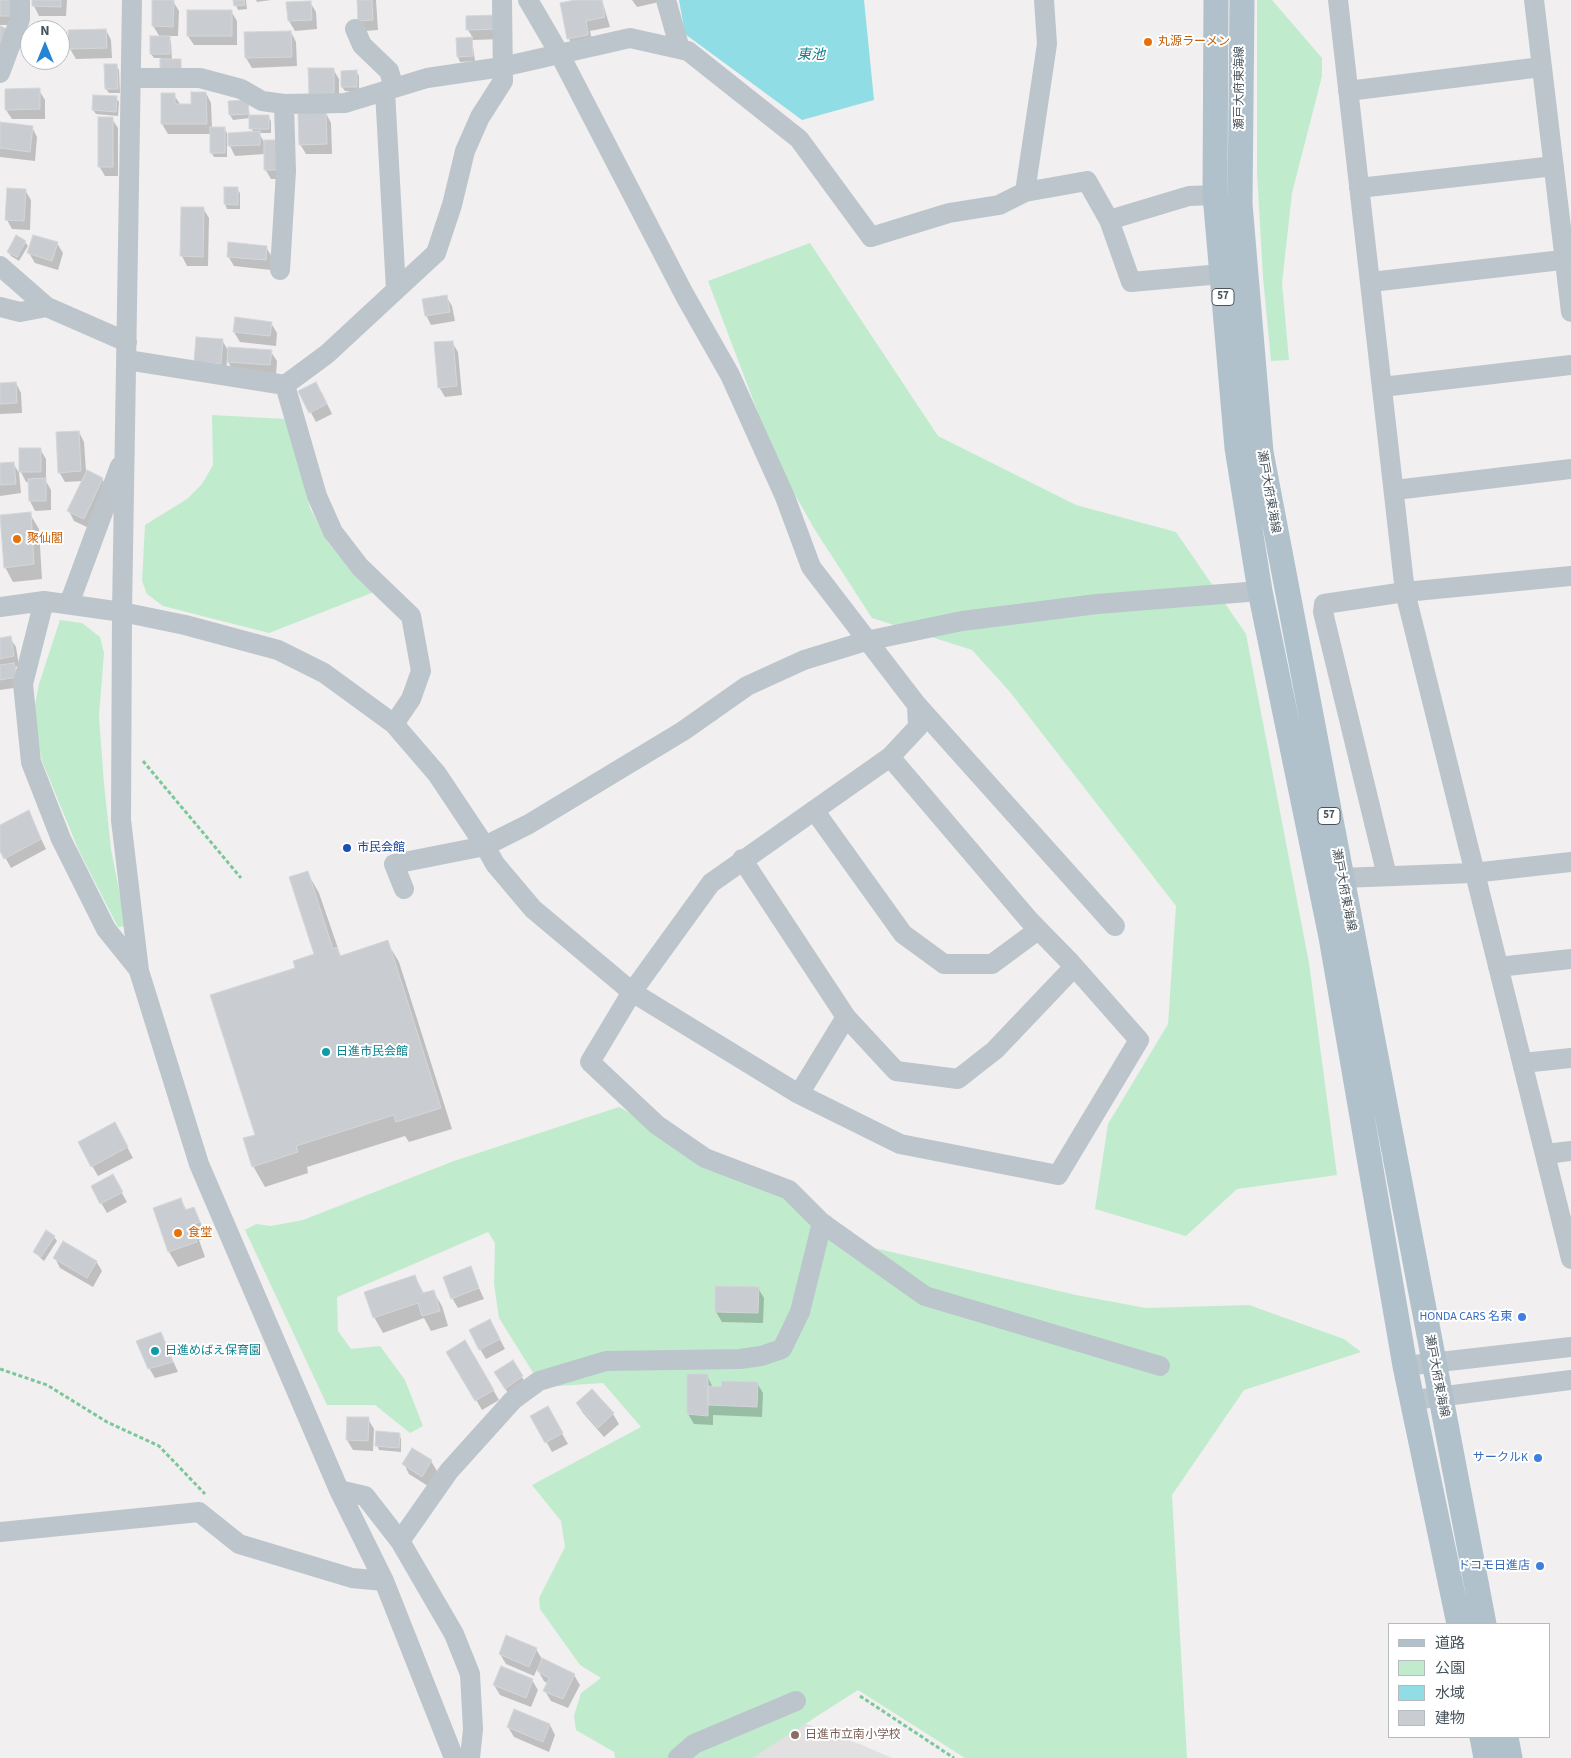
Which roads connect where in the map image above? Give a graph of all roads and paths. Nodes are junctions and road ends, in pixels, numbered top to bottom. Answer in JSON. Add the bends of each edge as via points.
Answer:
{"nodes":[{"id":1,"x":20,"y":0,"type":"edge"},
{"id":2,"x":132,"y":0,"type":"edge"},
{"id":3,"x":502,"y":0,"type":"edge"},
{"id":4,"x":528,"y":0,"type":"edge"},
{"id":5,"x":666,"y":0,"type":"edge"},
{"id":6,"x":1044,"y":0,"type":"edge"},
{"id":7,"x":1216,"y":0,"type":"edge"},
{"id":8,"x":1242,"y":0,"type":"edge"},
{"id":9,"x":1338,"y":0,"type":"edge"},
{"id":10,"x":1534,"y":0,"type":"edge"},
{"id":11,"x":355,"y":28,"type":"dead end"},
{"id":12,"x":680,"y":49,"type":"junction"},
{"id":13,"x":558,"y":53,"type":"junction"},
{"id":14,"x":502,"y":67,"type":"junction"},
{"id":15,"x":1541,"y":67,"type":"junction"},
{"id":16,"x":0,"y":73,"type":"edge"},
{"id":17,"x":132,"y":78,"type":"junction"},
{"id":18,"x":390,"y":89,"type":"junction"},
{"id":19,"x":1348,"y":90,"type":"junction"},
{"id":20,"x":284,"y":104,"type":"junction"},
{"id":21,"x":1554,"y":166,"type":"junction"},
{"id":22,"x":1358,"y":188,"type":"junction"},
{"id":23,"x":1025,"y":192,"type":"junction"},
{"id":24,"x":1215,"y":195,"type":"junction"},
{"id":25,"x":1109,"y":220,"type":"junction"},
{"id":26,"x":1568,"y":259,"type":"edge"},
{"id":27,"x":0,"y":266,"type":"edge"},
{"id":28,"x":280,"y":270,"type":"dead end"},
{"id":29,"x":1221,"y":274,"type":"junction"},
{"id":30,"x":1371,"y":282,"type":"junction"},
{"id":31,"x":396,"y":290,"type":"junction"},
{"id":32,"x":0,"y":307,"type":"edge"},
{"id":33,"x":47,"y":307,"type":"junction"},
{"id":34,"x":1571,"y":312,"type":"edge"},
{"id":35,"x":127,"y":351,"type":"junction"},
{"id":36,"x":1571,"y":365,"type":"edge"},
{"id":37,"x":285,"y":385,"type":"junction"},
{"id":38,"x":1382,"y":387,"type":"junction"},
{"id":39,"x":125,"y":450,"type":"junction"},
{"id":40,"x":1571,"y":469,"type":"edge"},
{"id":41,"x":1395,"y":490,"type":"junction"},
{"id":42,"x":1571,"y":576,"type":"edge"},
{"id":43,"x":1260,"y":591,"type":"junction"},
{"id":44,"x":1405,"y":592,"type":"junction"},
{"id":45,"x":44,"y":601,"type":"junction"},
{"id":46,"x":69,"y":604,"type":"junction"},
{"id":47,"x":0,"y":607,"type":"edge"},
{"id":48,"x":122,"y":612,"type":"junction"},
{"id":49,"x":866,"y":641,"type":"junction"},
{"id":50,"x":916,"y":705,"type":"junction"},
{"id":51,"x":394,"y":724,"type":"junction"},
{"id":52,"x":890,"y":757,"type":"junction"},
{"id":53,"x":143,"y":761,"type":"dead end"},
{"id":54,"x":814,"y":810,"type":"junction"},
{"id":55,"x":485,"y":846,"type":"junction"},
{"id":56,"x":742,"y":860,"type":"junction"},
{"id":57,"x":1571,"y":862,"type":"edge"},
{"id":58,"x":1473,"y":873,"type":"junction"},
{"id":59,"x":1387,"y":876,"type":"junction"},
{"id":60,"x":241,"y":878,"type":"dead end"},
{"id":61,"x":1341,"y":878,"type":"junction"},
{"id":62,"x":404,"y":889,"type":"dead end"},
{"id":63,"x":1115,"y":926,"type":"dead end"},
{"id":64,"x":1038,"y":930,"type":"junction"},
{"id":65,"x":1571,"y":960,"type":"edge"},
{"id":66,"x":1074,"y":967,"type":"junction"},
{"id":67,"x":1498,"y":967,"type":"junction"},
{"id":68,"x":139,"y":971,"type":"junction"},
{"id":69,"x":632,"y":992,"type":"junction"},
{"id":70,"x":846,"y":1017,"type":"junction"},
{"id":71,"x":1571,"y":1058,"type":"edge"},
{"id":72,"x":1523,"y":1063,"type":"junction"},
{"id":73,"x":800,"y":1094,"type":"junction"},
{"id":74,"x":1571,"y":1152,"type":"edge"},
{"id":75,"x":1546,"y":1154,"type":"junction"},
{"id":76,"x":822,"y":1223,"type":"junction"},
{"id":77,"x":1570,"y":1253,"type":"edge"},
{"id":78,"x":1571,"y":1348,"type":"edge"},
{"id":79,"x":1432,"y":1364,"type":"junction"},
{"id":80,"x":1160,"y":1366,"type":"dead end"},
{"id":81,"x":1406,"y":1366,"type":"junction"},
{"id":82,"x":0,"y":1369,"type":"edge"},
{"id":83,"x":1571,"y":1380,"type":"edge"},
{"id":84,"x":1441,"y":1396,"type":"junction"},
{"id":85,"x":1414,"y":1400,"type":"junction"},
{"id":86,"x":339,"y":1490,"type":"junction"},
{"id":87,"x":212,"y":1501,"type":"dead end"},
{"id":88,"x":0,"y":1532,"type":"edge"},
{"id":89,"x":400,"y":1541,"type":"junction"},
{"id":90,"x":384,"y":1580,"type":"junction"},
{"id":91,"x":1459,"y":1623,"type":"edge"},
{"id":92,"x":1484,"y":1623,"type":"edge"},
{"id":93,"x":860,"y":1696,"type":"dead end"},
{"id":94,"x":796,"y":1701,"type":"dead end"},
{"id":95,"x":1482,"y":1738,"type":"edge"},
{"id":96,"x":1506,"y":1738,"type":"edge"},
{"id":97,"x":454,"y":1758,"type":"edge"},
{"id":98,"x":470,"y":1758,"type":"edge"},
{"id":99,"x":678,"y":1758,"type":"edge"},
{"id":100,"x":954,"y":1758,"type":"edge"},
{"id":101,"x":1486,"y":1758,"type":"edge"},
{"id":102,"x":1510,"y":1758,"type":"edge"}],
"edges":[{"from":1,"to":16,"type":"street","via":[[20,19]]},
{"from":2,"to":17,"type":"street"},
{"from":3,"to":14,"type":"street"},
{"from":4,"to":13,"type":"street"},
{"from":5,"to":12,"type":"street"},
{"from":6,"to":23,"type":"street","via":[[1047,44]]},
{"from":7,"to":24,"type":"main road","name":"瀬戸大府東海線","number":"57"},
{"from":8,"to":61,"type":"main road","name":"瀬戸大府東海線","number":"57","via":[[1240,204],[1261,452]]},
{"from":9,"to":19,"type":"street"},
{"from":10,"to":15,"type":"street"},
{"from":11,"to":18,"type":"street","via":[[362,45],[389,71]]},
{"from":12,"to":13,"type":"street","via":[[630,38]]},
{"from":12,"to":23,"type":"street","via":[[688,51],[799,139],[871,237],[949,213],[999,205]]},
{"from":13,"to":14,"type":"street"},
{"from":13,"to":49,"type":"street","via":[[730,375],[785,496],[811,566]]},
{"from":14,"to":18,"type":"street","via":[[427,78]]},
{"from":14,"to":31,"type":"street","via":[[503,81],[480,117],[466,151],[436,253]]},
{"from":15,"to":19,"type":"street"},
{"from":15,"to":21,"type":"street"},
{"from":17,"to":20,"type":"street","via":[[200,78],[241,89],[262,101]]},
{"from":17,"to":35,"type":"street"},
{"from":18,"to":20,"type":"street","via":[[345,102]]},
{"from":18,"to":31,"type":"street"},
{"from":19,"to":22,"type":"street"},
{"from":20,"to":28,"type":"street","via":[[286,171]]},
{"from":21,"to":22,"type":"street"},
{"from":21,"to":26,"type":"street"},
{"from":22,"to":30,"type":"street"},
{"from":23,"to":25,"type":"street","via":[[1087,180]]},
{"from":24,"to":25,"type":"street","via":[[1189,196]]},
{"from":24,"to":29,"type":"main road","name":"瀬戸大府東海線","number":"57"},
{"from":25,"to":29,"type":"street","via":[[1131,282]]},
{"from":26,"to":30,"type":"street"},
{"from":26,"to":34,"type":"street"},
{"from":27,"to":33,"type":"street"},
{"from":29,"to":43,"type":"main road","name":"瀬戸大府東海線","number":"57","via":[[1237,448]]},
{"from":30,"to":38,"type":"street"},
{"from":31,"to":37,"type":"street","via":[[328,354]]},
{"from":32,"to":33,"type":"street","via":[[20,312]]},
{"from":33,"to":35,"type":"street"},
{"from":35,"to":37,"type":"street"},
{"from":35,"to":39,"type":"street"},
{"from":36,"to":38,"type":"street"},
{"from":37,"to":51,"type":"street","via":[[317,496],[333,532],[360,568],[411,616],[421,671],[411,700]]},
{"from":38,"to":41,"type":"street"},
{"from":39,"to":46,"type":"street"},
{"from":39,"to":48,"type":"street"},
{"from":40,"to":41,"type":"street"},
{"from":41,"to":44,"type":"street"},
{"from":42,"to":44,"type":"street"},
{"from":43,"to":49,"type":"street","via":[[1097,604],[982,619]]},
{"from":43,"to":81,"type":"main road","name":"瀬戸大府東海線","number":"57","via":[[1331,937]]},
{"from":44,"to":58,"type":"street"},
{"from":44,"to":59,"type":"street","via":[[1322,606]]},
{"from":45,"to":46,"type":"street"},
{"from":45,"to":47,"type":"street"},
{"from":45,"to":68,"type":"street","via":[[23,684],[31,762],[60,839],[106,929]]},
{"from":46,"to":48,"type":"street"},
{"from":48,"to":51,"type":"street","via":[[278,650],[324,673]]},
{"from":48,"to":68,"type":"street","via":[[121,820]]},
{"from":49,"to":50,"type":"street"},
{"from":49,"to":55,"type":"street","via":[[804,660],[747,686],[683,731],[529,824]]},
{"from":50,"to":52,"type":"street","via":[[918,728]]},
{"from":50,"to":63,"type":"street"},
{"from":51,"to":55,"type":"street","via":[[437,774]]},
{"from":52,"to":54,"type":"street"},
{"from":52,"to":64,"type":"street"},
{"from":53,"to":60,"type":"path"},
{"from":54,"to":56,"type":"street"},
{"from":54,"to":64,"type":"street","via":[[903,934],[944,964],[992,964]]},
{"from":55,"to":62,"type":"street","via":[[394,864]]},
{"from":55,"to":69,"type":"street","via":[[533,909]]},
{"from":56,"to":69,"type":"street","via":[[711,883]]},
{"from":56,"to":70,"type":"street"},
{"from":57,"to":58,"type":"street"},
{"from":58,"to":59,"type":"street"},
{"from":58,"to":67,"type":"street"},
{"from":59,"to":61,"type":"street"},
{"from":61,"to":79,"type":"main road","name":"瀬戸大府東海線","number":"57"},
{"from":64,"to":66,"type":"street"},
{"from":65,"to":67,"type":"street"},
{"from":66,"to":70,"type":"street","via":[[995,1050],[958,1079],[896,1071]]},
{"from":66,"to":73,"type":"street","via":[[1139,1040],[1058,1175],[900,1144]]},
{"from":67,"to":72,"type":"street"},
{"from":68,"to":86,"type":"street","via":[[199,1164]]},
{"from":69,"to":73,"type":"street"},
{"from":69,"to":76,"type":"street","via":[[590,1062],[657,1125],[705,1158],[789,1190]]},
{"from":70,"to":73,"type":"street"},
{"from":71,"to":72,"type":"street"},
{"from":72,"to":75,"type":"street"},
{"from":74,"to":75,"type":"street"},
{"from":75,"to":77,"type":"street"},
{"from":76,"to":80,"type":"street","via":[[925,1296]]},
{"from":76,"to":89,"type":"street","via":[[800,1312],[782,1349],[740,1359],[606,1361],[539,1381],[513,1400],[449,1471]]},
{"from":78,"to":79,"type":"street"},
{"from":79,"to":81,"type":"street"},
{"from":79,"to":84,"type":"main road","name":"瀬戸大府東海線","number":"57"},
{"from":81,"to":85,"type":"main road","name":"瀬戸大府東海線","number":"57"},
{"from":82,"to":87,"type":"path","via":[[47,1385],[108,1422],[159,1446]]},
{"from":83,"to":84,"type":"street"},
{"from":84,"to":85,"type":"street"},
{"from":84,"to":92,"type":"main road","name":"瀬戸大府東海線","number":"57"},
{"from":85,"to":91,"type":"main road","name":"瀬戸大府東海線","number":"57"},
{"from":86,"to":89,"type":"street","via":[[365,1496]]},
{"from":86,"to":90,"type":"street"},
{"from":88,"to":90,"type":"street","via":[[199,1512],[239,1544],[352,1578]]},
{"from":89,"to":98,"type":"street","via":[[454,1634],[470,1674],[473,1728]]},
{"from":90,"to":97,"type":"street"},
{"from":93,"to":100,"type":"path"},
{"from":94,"to":99,"type":"street","via":[[694,1744]]},
{"from":95,"to":101,"type":"main road"},
{"from":96,"to":102,"type":"main road"}]}
